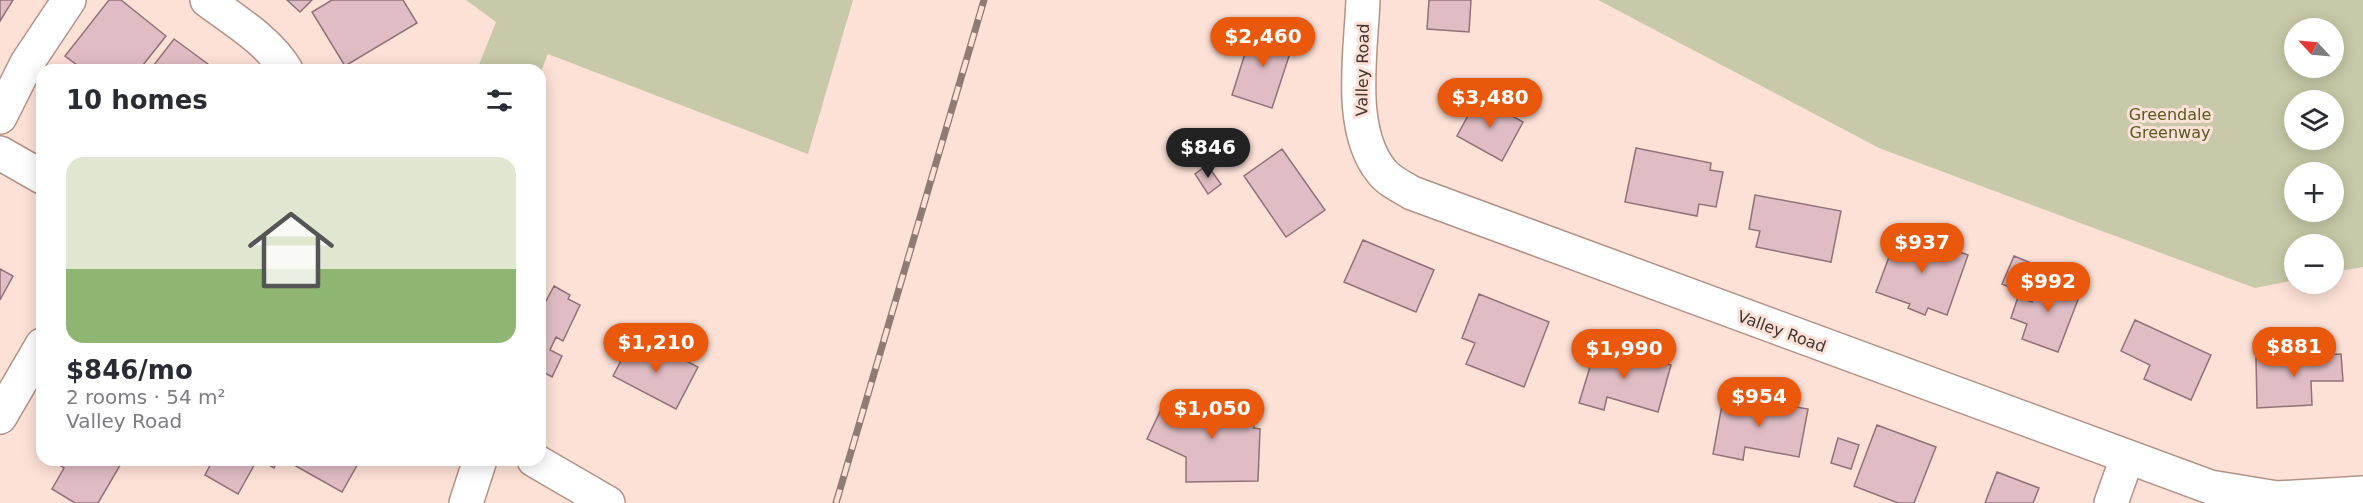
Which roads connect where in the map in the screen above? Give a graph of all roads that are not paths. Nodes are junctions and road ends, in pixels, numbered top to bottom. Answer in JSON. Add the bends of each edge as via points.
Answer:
{"nodes":[{"id":1,"x":69,"y":0,"type":"edge"},
{"id":2,"x":207,"y":0,"type":"edge"},
{"id":3,"x":1363,"y":0,"type":"edge"},
{"id":4,"x":282,"y":64,"type":"edge"},
{"id":5,"x":0,"y":117,"type":"edge"},
{"id":6,"x":0,"y":153,"type":"edge"},
{"id":7,"x":36,"y":174,"type":"edge"},
{"id":8,"x":36,"y":355,"type":"edge"},
{"id":9,"x":0,"y":417,"type":"edge"},
{"id":10,"x":2127,"y":458,"type":"junction"},
{"id":11,"x":478,"y":466,"type":"edge"},
{"id":12,"x":544,"y":466,"type":"edge"},
{"id":13,"x":2363,"y":493,"type":"edge"},
{"id":14,"x":466,"y":503,"type":"edge"},
{"id":15,"x":608,"y":503,"type":"edge"},
{"id":16,"x":2111,"y":503,"type":"edge"}],
"edges":[{"from":1,"to":5,"type":"street","via":[[32,53]]},
{"from":2,"to":4,"type":"street","via":[[259,39]]},
{"from":3,"to":10,"type":"street","name":"Valley Road","via":[[1362,134],[1373,160],[1395,183],[1432,202]]},
{"from":6,"to":7,"type":"street"},
{"from":8,"to":9,"type":"street"},
{"from":10,"to":13,"type":"street","name":"Valley Road","via":[[2210,487],[2254,496],[2298,499]]},
{"from":10,"to":16,"type":"street"},
{"from":11,"to":14,"type":"street"},
{"from":12,"to":15,"type":"street"}]}
